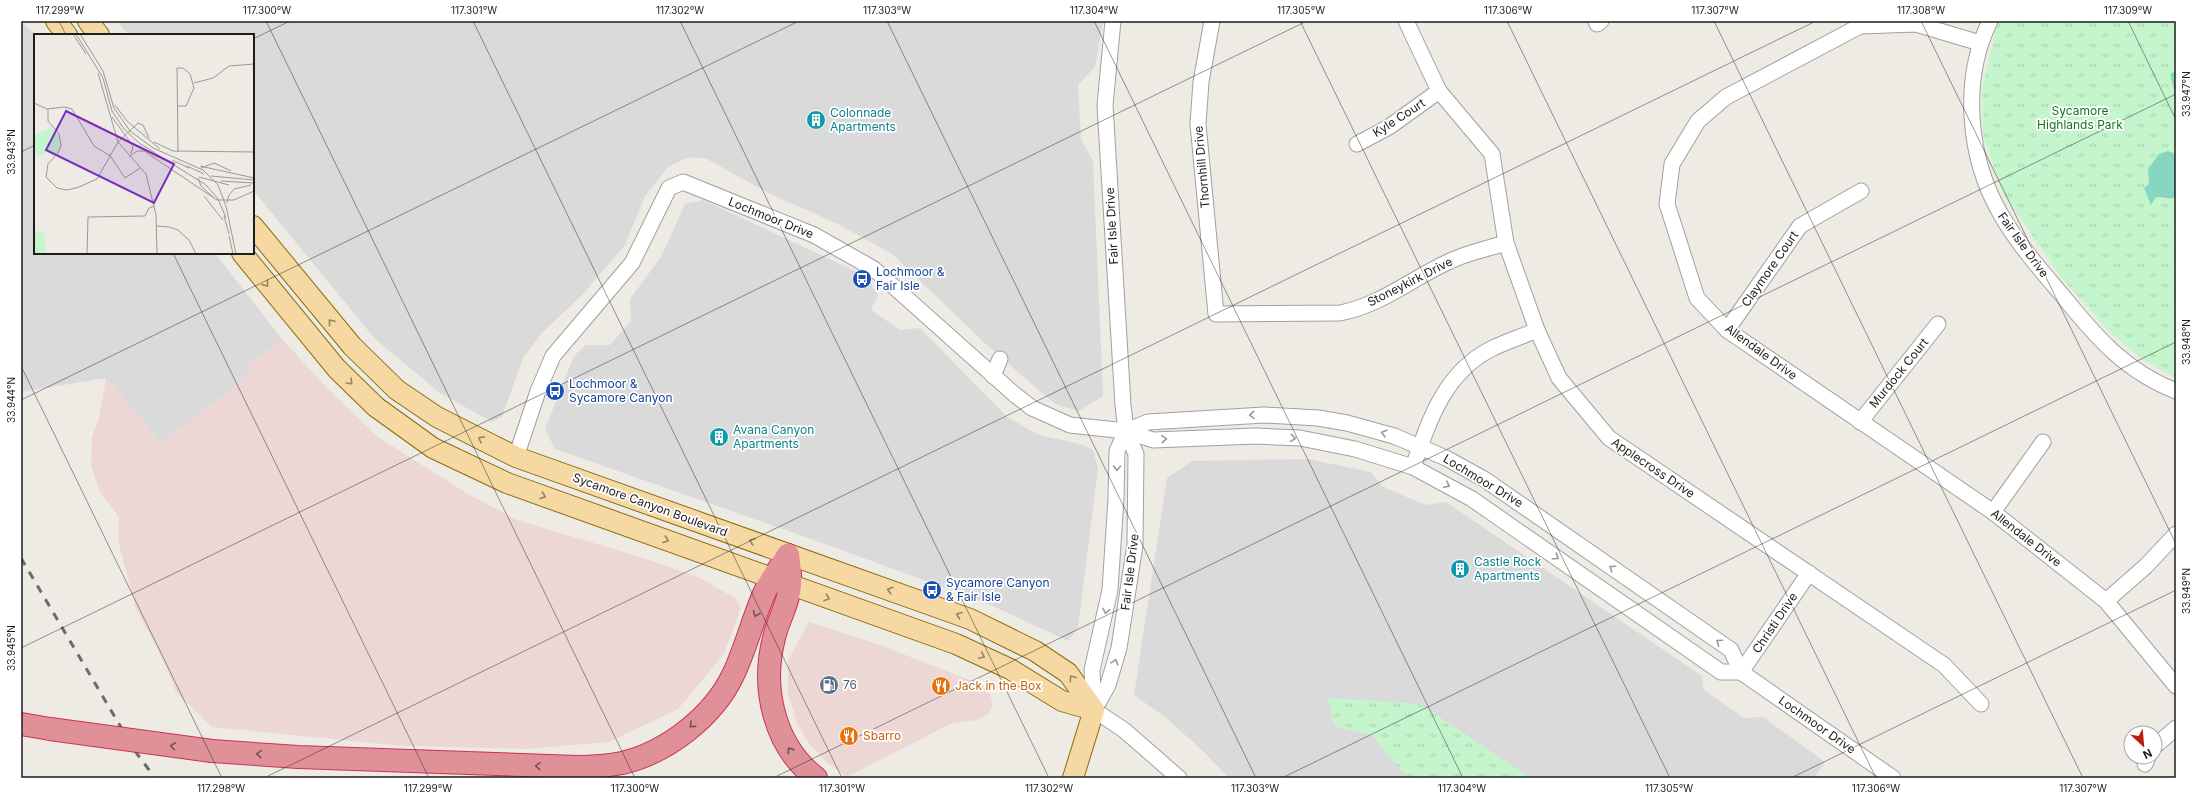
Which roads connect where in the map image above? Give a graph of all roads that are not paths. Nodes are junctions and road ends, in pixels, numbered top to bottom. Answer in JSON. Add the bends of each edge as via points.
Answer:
{"nodes":[{"id":1,"x":56,"y":21,"type":"edge"},
{"id":2,"x":88,"y":21,"type":"edge"},
{"id":3,"x":1113,"y":21,"type":"edge"},
{"id":4,"x":1212,"y":21,"type":"edge"},
{"id":5,"x":1406,"y":21,"type":"edge"},
{"id":6,"x":1990,"y":21,"type":"edge"},
{"id":7,"x":67,"y":34,"type":"edge"},
{"id":8,"x":98,"y":34,"type":"edge"},
{"id":9,"x":1980,"y":43,"type":"junction"},
{"id":10,"x":1439,"y":91,"type":"junction"},
{"id":11,"x":1357,"y":144,"type":"dead end"},
{"id":12,"x":1861,"y":191,"type":"dead end"},
{"id":13,"x":254,"y":227,"type":"edge"},
{"id":14,"x":1506,"y":243,"type":"junction"},
{"id":15,"x":243,"y":254,"type":"edge"},
{"id":16,"x":1216,"y":314,"type":"joint"},
{"id":17,"x":1938,"y":324,"type":"dead end"},
{"id":18,"x":1536,"y":330,"type":"junction"},
{"id":19,"x":1727,"y":330,"type":"junction"},
{"id":20,"x":1000,"y":359,"type":"dead end"},
{"id":21,"x":993,"y":376,"type":"junction"},
{"id":22,"x":2176,"y":391,"type":"edge"},
{"id":23,"x":1860,"y":422,"type":"junction"},
{"id":24,"x":1126,"y":431,"type":"junction"},
{"id":25,"x":2043,"y":442,"type":"dead end"},
{"id":26,"x":1420,"y":447,"type":"junction"},
{"id":27,"x":516,"y":457,"type":"junction"},
{"id":28,"x":1413,"y":467,"type":"junction"},
{"id":29,"x":1993,"y":512,"type":"junction"},
{"id":30,"x":2176,"y":534,"type":"edge"},
{"id":31,"x":788,"y":555,"type":"junction"},
{"id":32,"x":1809,"y":574,"type":"junction"},
{"id":33,"x":781,"y":582,"type":"junction"},
{"id":34,"x":2106,"y":601,"type":"junction"},
{"id":35,"x":1741,"y":672,"type":"junction"},
{"id":36,"x":2176,"y":686,"type":"edge"},
{"id":37,"x":1981,"y":704,"type":"dead end"},
{"id":38,"x":1094,"y":710,"type":"junction"},
{"id":39,"x":21,"y":724,"type":"edge"},
{"id":40,"x":2176,"y":728,"type":"edge"},
{"id":41,"x":2163,"y":739,"type":"edge"},
{"id":42,"x":298,"y":757,"type":"junction"},
{"id":43,"x":439,"y":778,"type":"edge"},
{"id":44,"x":816,"y":778,"type":"edge"},
{"id":45,"x":1073,"y":778,"type":"edge"},
{"id":46,"x":1179,"y":778,"type":"edge"},
{"id":47,"x":1893,"y":778,"type":"edge"}],
"edges":[{"from":1,"to":7,"type":"main road"},
{"from":2,"to":8,"type":"main road"},
{"from":3,"to":24,"type":"street","name":"Fair Isle Drive","via":[[1105,105]]},
{"from":4,"to":16,"type":"street","name":"Thornhill Drive","via":[[1201,82],[1198,124]]},
{"from":5,"to":10,"type":"street","name":"Applecross Drive"},
{"from":6,"to":9,"type":"street","name":"Fair Isle Drive"},
{"from":9,"to":19,"type":"street","name":"Allendale Drive","via":[[1916,24],[1860,26],[1726,97],[1698,121],[1672,164],[1667,204],[1697,298]]},
{"from":9,"to":22,"type":"street","name":"Fair Isle Drive","via":[[1972,102],[1974,133],[1982,170],[2000,213],[2027,253],[2103,344],[2143,375]]},
{"from":10,"to":11,"type":"street","name":"Kyle Court","via":[[1389,127]]},
{"from":10,"to":14,"type":"street","name":"Applecross Drive","via":[[1492,154]]},
{"from":12,"to":19,"type":"street","name":"Claymore Court","via":[[1800,226]]},
{"from":27,"to":13,"type":"main road","name":"Sycamore Canyon Boulevard","one_way":true,"via":[[437,417],[396,390],[352,346]]},
{"from":14,"to":16,"type":"street","name":"Stoneykirk Drive","via":[[1447,262],[1400,289],[1353,310],[1340,313]]},
{"from":14,"to":18,"type":"street","name":"Applecross Drive"},
{"from":15,"to":33,"type":"main road","name":"Sycamore Canyon Boulevard","one_way":true,"via":[[337,369],[376,408],[433,448],[507,483]]},
{"from":17,"to":23,"type":"street","name":"Murdock Court"},
{"from":18,"to":26,"type":"street","via":[[1491,349],[1458,374],[1441,398]]},
{"from":18,"to":32,"type":"street","name":"Applecross Drive","via":[[1559,378],[1609,438]]},
{"from":19,"to":23,"type":"street","name":"Allendale Drive"},
{"from":20,"to":21,"type":"street"},
{"from":21,"to":24,"type":"street","name":"Lochmoor Drive","via":[[1032,408],[1052,418],[1070,425]]},
{"from":21,"to":27,"type":"street","name":"Lochmoor Drive","via":[[874,269],[814,235],[683,182],[669,188],[632,263],[553,356],[538,391]]},
{"from":23,"to":29,"type":"street","name":"Allendale Drive"},
{"from":26,"to":24,"type":"street","name":"Lochmoor Drive","one_way":true,"via":[[1394,436],[1347,423],[1318,418],[1264,415],[1148,422]]},
{"from":24,"to":28,"type":"street","name":"Lochmoor Drive","one_way":true,"via":[[1153,440],[1256,436],[1300,438],[1354,449]]},
{"from":24,"to":38,"type":"street","name":"Fair Isle Drive","one_way":true,"via":[[1117,451],[1110,590],[1092,670]]},
{"from":38,"to":24,"type":"street","name":"Fair Isle Drive","one_way":true,"via":[[1108,685],[1119,648],[1135,545],[1136,454]]},
{"from":25,"to":29,"type":"street"},
{"from":26,"to":28,"type":"street"},
{"from":35,"to":26,"type":"street","name":"Lochmoor Drive","one_way":true,"via":[[1731,650],[1503,491],[1464,467]]},
{"from":31,"to":27,"type":"main road","name":"Sycamore Canyon Boulevard","one_way":true},
{"from":28,"to":35,"type":"street","name":"Lochmoor Drive","one_way":true,"via":[[1472,498],[1721,672]]},
{"from":29,"to":34,"type":"street","name":"Allendale Drive"},
{"from":30,"to":34,"type":"street","via":[[2146,566]]},
{"from":31,"to":33,"type":"highway"},
{"from":38,"to":31,"type":"main road","name":"Sycamore Canyon Boulevard","one_way":true,"via":[[1068,673],[1003,634],[927,602]]},
{"from":32,"to":35,"type":"street","name":"Christi Drive"},
{"from":32,"to":37,"type":"street","name":"Applecross Drive","via":[[1944,665]]},
{"from":33,"to":38,"type":"main road","name":"Sycamore Canyon Boulevard","one_way":true,"via":[[956,644],[1010,669],[1062,701]]},
{"from":33,"to":42,"type":"highway","one_way":true,"via":[[763,594],[733,676],[708,710],[672,741],[622,763],[576,767]]},
{"from":44,"to":33,"type":"highway","one_way":true,"via":[[787,748],[770,700],[770,668]]},
{"from":34,"to":36,"type":"street","name":"Allendale Drive"},
{"from":35,"to":47,"type":"street","name":"Lochmoor Drive"},
{"from":38,"to":45,"type":"main road","name":"Fair Isle Drive"},
{"from":38,"to":46,"type":"street","name":"Sycamore Canyon Boulevard","via":[[1124,730]]},
{"from":42,"to":39,"type":"highway","one_way":true,"bridge":true,"via":[[212,751]]},
{"from":40,"to":41,"type":"street"},
{"from":42,"to":43,"type":"highway"}]}
